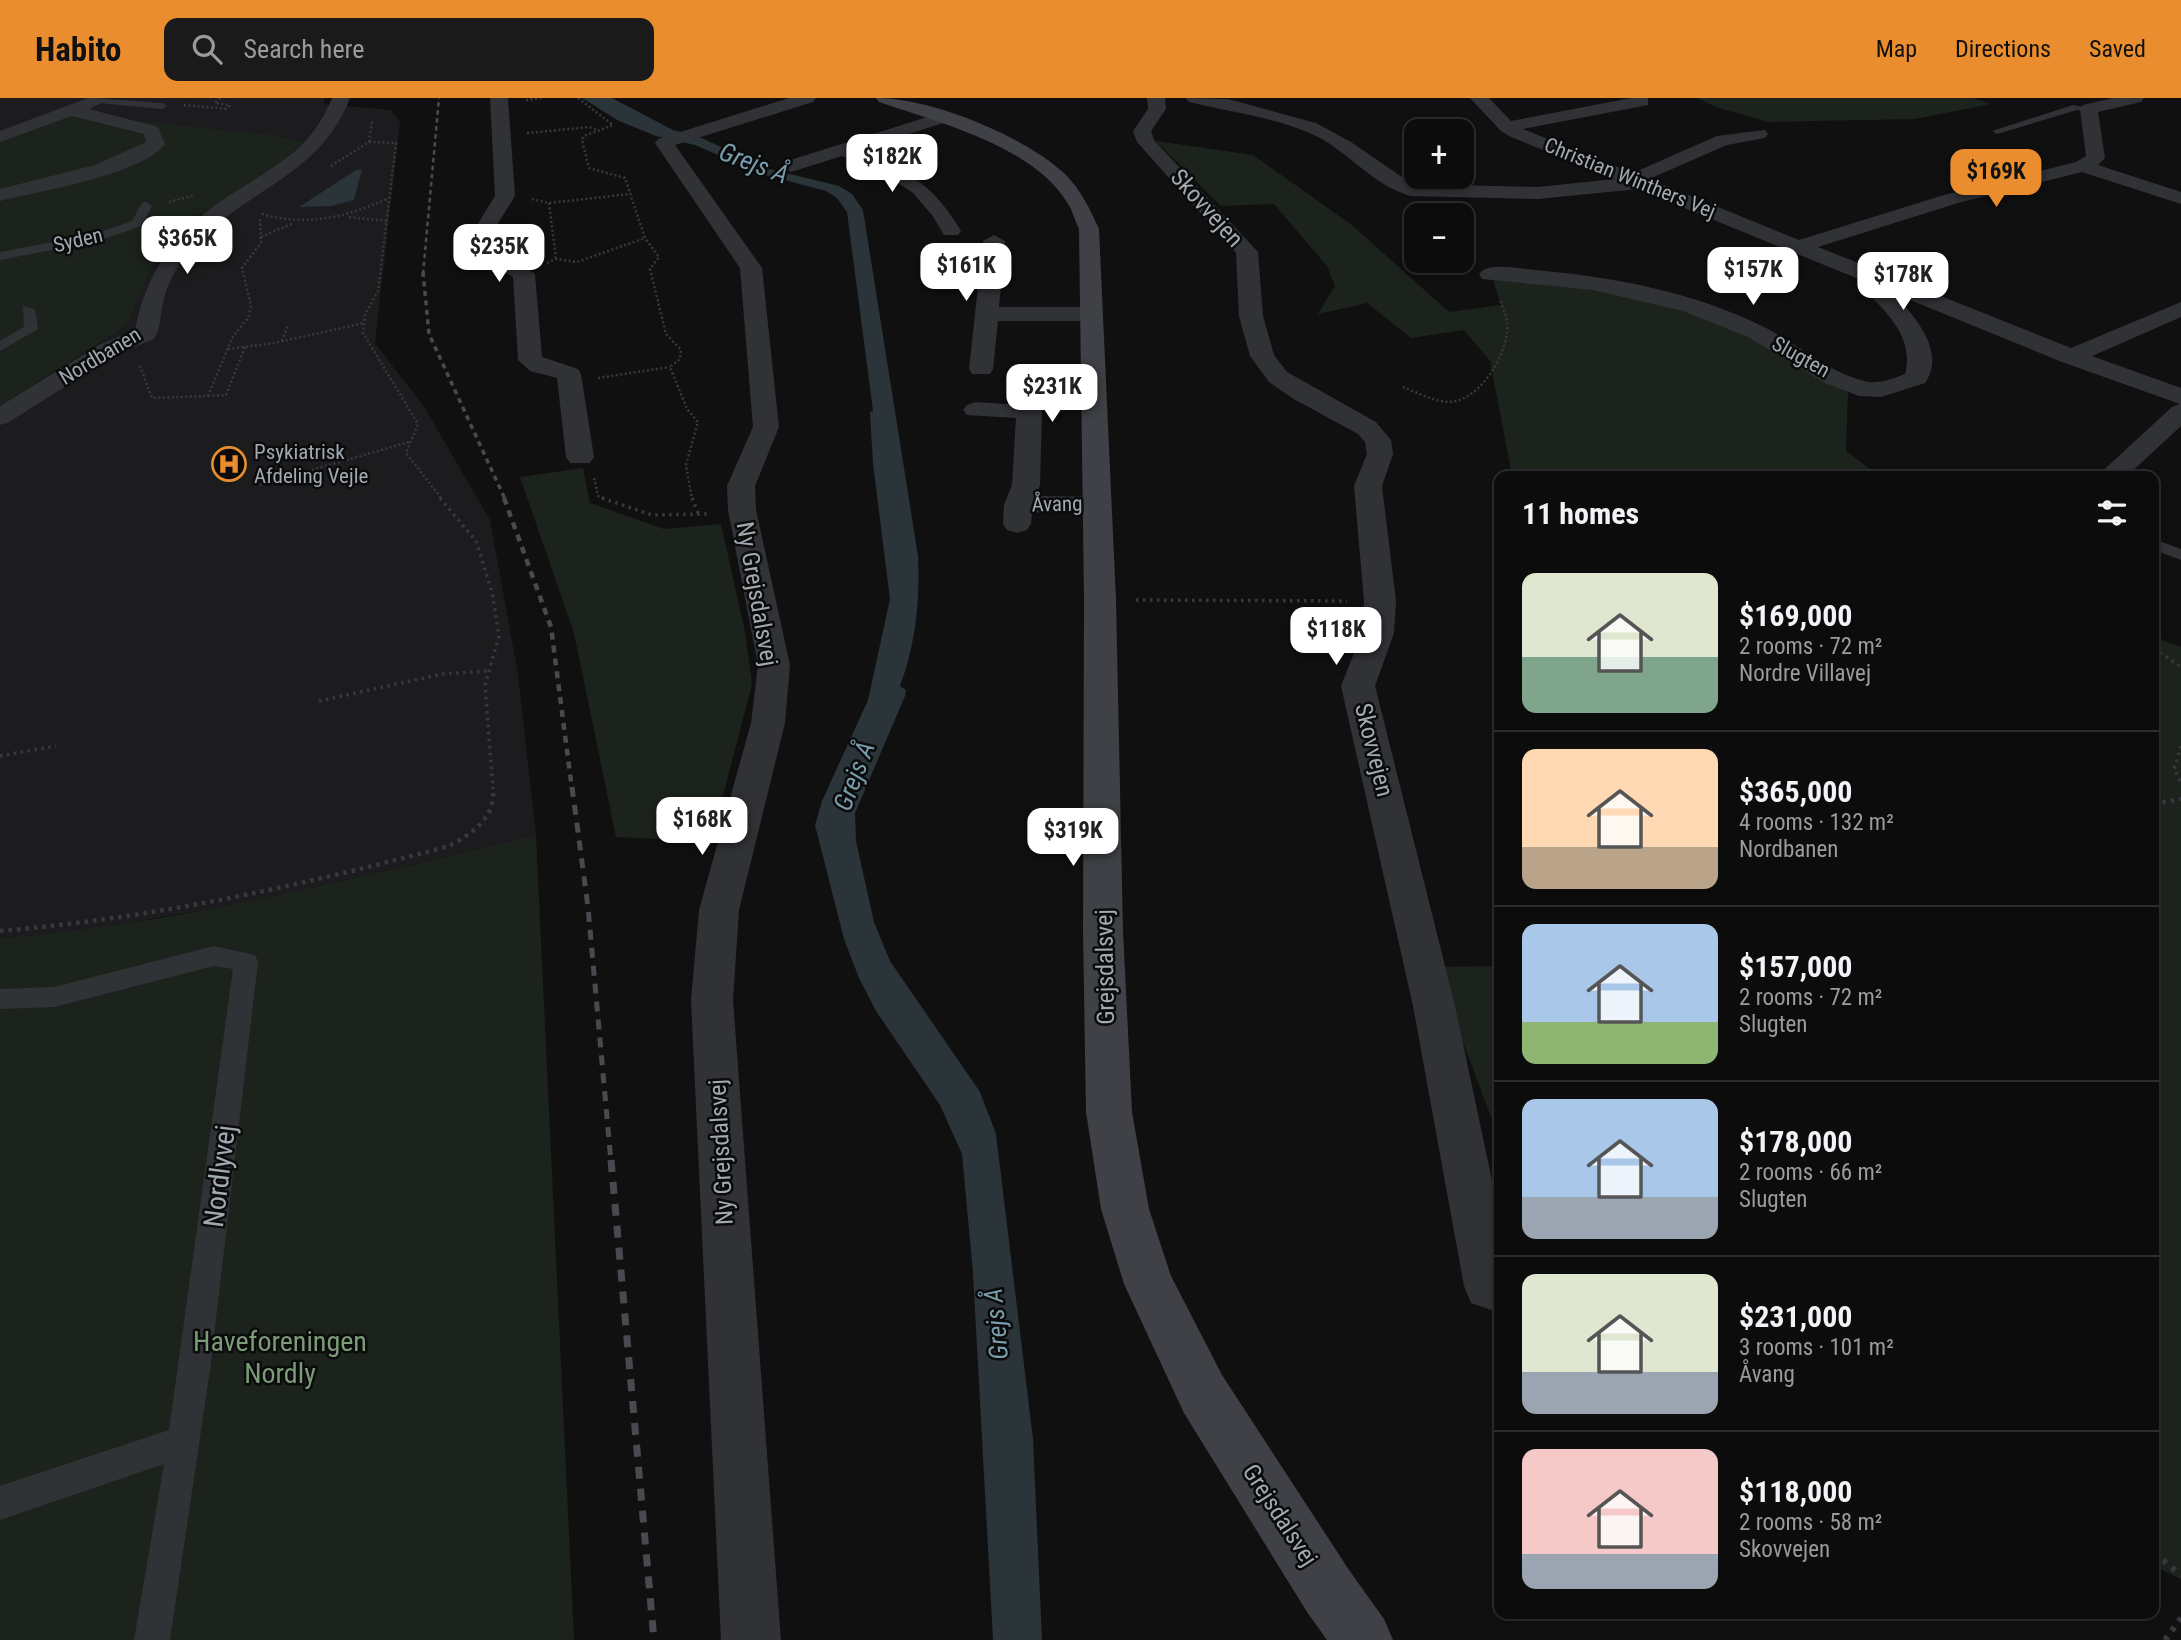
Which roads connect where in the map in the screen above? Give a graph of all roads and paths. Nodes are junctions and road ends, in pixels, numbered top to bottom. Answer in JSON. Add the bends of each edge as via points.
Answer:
{"nodes":[{"id":1,"x":220,"y":98,"type":"edge"},
{"id":2,"x":341,"y":98,"type":"edge"},
{"id":3,"x":499,"y":98,"type":"edge"},
{"id":4,"x":578,"y":98,"type":"edge"},
{"id":5,"x":807,"y":98,"type":"edge"},
{"id":6,"x":886,"y":98,"type":"edge"},
{"id":7,"x":1156,"y":98,"type":"edge"},
{"id":8,"x":1195,"y":98,"type":"edge"},
{"id":9,"x":1479,"y":98,"type":"edge"},
{"id":10,"x":2055,"y":98,"type":"edge"},
{"id":11,"x":2135,"y":98,"type":"edge"},
{"id":12,"x":101,"y":99,"type":"edge"},
{"id":13,"x":1642,"y":101,"type":"dead end"},
{"id":14,"x":194,"y":105,"type":"dead end"},
{"id":15,"x":162,"y":106,"type":"dead end"},
{"id":16,"x":2083,"y":108,"type":"junction"},
{"id":17,"x":72,"y":111,"type":"junction"},
{"id":18,"x":940,"y":118,"type":"junction"},
{"id":19,"x":1507,"y":127,"type":"junction"},
{"id":20,"x":599,"y":130,"type":"junction"},
{"id":21,"x":1997,"y":131,"type":"dead end"},
{"id":22,"x":1759,"y":134,"type":"dead end"},
{"id":23,"x":502,"y":136,"type":"junction"},
{"id":24,"x":0,"y":137,"type":"edge"},
{"id":25,"x":369,"y":142,"type":"dead end"},
{"id":26,"x":842,"y":149,"type":"junction"},
{"id":27,"x":791,"y":166,"type":"dead end"},
{"id":28,"x":2083,"y":166,"type":"junction"},
{"id":29,"x":1637,"y":183,"type":"junction"},
{"id":30,"x":631,"y":194,"type":"junction"},
{"id":31,"x":0,"y":195,"type":"edge"},
{"id":32,"x":505,"y":195,"type":"junction"},
{"id":33,"x":389,"y":198,"type":"junction"},
{"id":34,"x":2181,"y":198,"type":"edge"},
{"id":35,"x":550,"y":202,"type":"junction"},
{"id":36,"x":146,"y":206,"type":"dead end"},
{"id":37,"x":261,"y":214,"type":"dead end"},
{"id":38,"x":344,"y":217,"type":"junction"},
{"id":39,"x":387,"y":220,"type":"junction"},
{"id":40,"x":306,"y":221,"type":"junction"},
{"id":41,"x":951,"y":230,"type":"dead end"},
{"id":42,"x":261,"y":237,"type":"dead end"},
{"id":43,"x":645,"y":238,"type":"junction"},
{"id":44,"x":994,"y":241,"type":"dead end"},
{"id":45,"x":261,"y":243,"type":"dead end"},
{"id":46,"x":1800,"y":246,"type":"junction"},
{"id":47,"x":0,"y":256,"type":"edge"},
{"id":48,"x":556,"y":259,"type":"junction"},
{"id":49,"x":524,"y":274,"type":"junction"},
{"id":50,"x":1490,"y":274,"type":"joint"},
{"id":51,"x":1879,"y":278,"type":"junction"},
{"id":52,"x":28,"y":309,"type":"dead end"},
{"id":53,"x":2181,"y":309,"type":"edge"},
{"id":54,"x":987,"y":314,"type":"junction"},
{"id":55,"x":1090,"y":314,"type":"junction"},
{"id":56,"x":364,"y":323,"type":"junction"},
{"id":57,"x":288,"y":326,"type":"dead end"},
{"id":58,"x":131,"y":340,"type":"junction"},
{"id":59,"x":282,"y":341,"type":"junction"},
{"id":60,"x":0,"y":347,"type":"edge"},
{"id":61,"x":245,"y":347,"type":"junction"},
{"id":62,"x":227,"y":349,"type":"junction"},
{"id":63,"x":2071,"y":357,"type":"junction"},
{"id":64,"x":670,"y":367,"type":"junction"},
{"id":65,"x":981,"y":369,"type":"dead end"},
{"id":66,"x":570,"y":382,"type":"junction"},
{"id":67,"x":1403,"y":387,"type":"dead end"},
{"id":68,"x":208,"y":396,"type":"junction"},
{"id":69,"x":2181,"y":397,"type":"edge"},
{"id":70,"x":976,"y":410,"type":"dead end"},
{"id":71,"x":2181,"y":412,"type":"edge"},
{"id":72,"x":0,"y":417,"type":"edge"},
{"id":73,"x":410,"y":442,"type":"junction"},
{"id":74,"x":580,"y":457,"type":"joint"},
{"id":75,"x":2116,"y":471,"type":"edge"},
{"id":76,"x":260,"y":485,"type":"dead end"},
{"id":77,"x":1096,"y":503,"type":"junction"},
{"id":78,"x":742,"y":510,"type":"junction"},
{"id":79,"x":698,"y":515,"type":"junction"},
{"id":80,"x":2159,"y":546,"type":"edge"},
{"id":81,"x":2181,"y":555,"type":"edge"},
{"id":82,"x":1100,"y":600,"type":"junction"},
{"id":83,"x":1380,"y":601,"type":"junction"},
{"id":84,"x":2159,"y":652,"type":"edge"},
{"id":85,"x":2181,"y":667,"type":"edge"},
{"id":86,"x":488,"y":671,"type":"junction"},
{"id":87,"x":319,"y":701,"type":"dead end"},
{"id":88,"x":2181,"y":746,"type":"edge"},
{"id":89,"x":56,"y":747,"type":"dead end"},
{"id":90,"x":0,"y":756,"type":"edge"},
{"id":91,"x":2181,"y":783,"type":"edge"},
{"id":92,"x":2181,"y":799,"type":"edge"},
{"id":93,"x":2159,"y":803,"type":"edge"},
{"id":94,"x":0,"y":931,"type":"edge"},
{"id":95,"x":0,"y":999,"type":"edge"},
{"id":96,"x":1494,"y":1287,"type":"edge"},
{"id":97,"x":184,"y":1441,"type":"junction"},
{"id":98,"x":0,"y":1503,"type":"edge"},
{"id":99,"x":2159,"y":1557,"type":"edge"},
{"id":100,"x":2181,"y":1575,"type":"edge"},
{"id":101,"x":2181,"y":1619,"type":"edge"},
{"id":102,"x":152,"y":1640,"type":"edge"},
{"id":103,"x":751,"y":1640,"type":"edge"},
{"id":104,"x":1363,"y":1640,"type":"edge"},
{"id":105,"x":2165,"y":1640,"type":"edge"}],
"edges":[{"from":1,"to":14,"type":"path","via":[[215,103],[230,105],[228,109]]},
{"from":2,"to":58,"type":"street","name":"Nordbanen","via":[[325,136],[298,161],[200,228],[172,259],[157,285],[146,334]]},
{"from":3,"to":23,"type":"street"},
{"from":4,"to":20,"type":"path","via":[[612,122]]},
{"from":5,"to":78,"type":"street","name":"Ny Grejsdalsvej","via":[[678,137],[664,146],[751,268],[766,427],[741,486]]},
{"from":6,"to":18,"type":"street","name":"Grejsdalsvej"},
{"from":7,"to":83,"type":"street","name":"Skovvejen","via":[[1157,110],[1142,131],[1146,142],[1247,252],[1251,316],[1262,356],[1278,377],[1367,428],[1378,440],[1380,454],[1368,486]]},
{"from":8,"to":29,"type":"street","via":[[1310,128],[1411,190],[1538,193]]},
{"from":9,"to":19,"type":"street","name":"Christian Winthers Vej"},
{"from":10,"to":16,"type":"lane"},
{"from":11,"to":16,"type":"street"},
{"from":12,"to":15,"type":"lane"},
{"from":12,"to":17,"type":"street"},
{"from":13,"to":19,"type":"street"},
{"from":16,"to":21,"type":"lane"},
{"from":16,"to":28,"type":"street","via":[[2096,158]]},
{"from":17,"to":24,"type":"street"},
{"from":17,"to":31,"type":"street","via":[[138,125],[152,131],[156,144],[115,164]]},
{"from":18,"to":26,"type":"street"},
{"from":18,"to":55,"type":"street","name":"Grejsdalsvej","via":[[996,138],[1055,176],[1072,194],[1085,211],[1089,229]]},
{"from":19,"to":29,"type":"street","name":"Christian Winthers Vej"},
{"from":20,"to":23,"type":"path","via":[[589,127]]},
{"from":20,"to":30,"type":"path","via":[[582,140],[589,168],[625,178]]},
{"from":22,"to":29,"type":"street","via":[[1723,140],[1641,175]]},
{"from":23,"to":32,"type":"street"},
{"from":25,"to":33,"type":"path","via":[[396,143]]},
{"from":26,"to":27,"type":"street"},
{"from":26,"to":41,"type":"street","via":[[913,182],[939,206]]},
{"from":28,"to":34,"type":"street"},
{"from":28,"to":46,"type":"street","via":[[1951,199]]},
{"from":29,"to":46,"type":"street","name":"Christian Winthers Vej"},
{"from":30,"to":35,"type":"path"},
{"from":30,"to":43,"type":"path"},
{"from":32,"to":35,"type":"path"},
{"from":32,"to":49,"type":"street","via":[[487,225],[486,241],[496,256]]},
{"from":33,"to":38,"type":"path"},
{"from":33,"to":39,"type":"path"},
{"from":35,"to":48,"type":"path"},
{"from":36,"to":47,"type":"lane","name":"Syden","via":[[137,223],[98,237]]},
{"from":37,"to":40,"type":"path"},
{"from":38,"to":39,"type":"path"},
{"from":38,"to":40,"type":"path"},
{"from":39,"to":56,"type":"path","via":[[378,291]]},
{"from":40,"to":42,"type":"path"},
{"from":43,"to":48,"type":"path","via":[[577,262]]},
{"from":43,"to":64,"type":"path","via":[[659,257],[650,269],[666,334],[681,350],[680,359]]},
{"from":44,"to":54,"type":"street"},
{"from":45,"to":62,"type":"path","via":[[242,268],[251,306],[248,318]]},
{"from":46,"to":51,"type":"street","name":"Christian Winthers Vej"},
{"from":48,"to":49,"type":"path"},
{"from":49,"to":66,"type":"street","via":[[530,360],[569,374]]},
{"from":50,"to":51,"type":"street","name":"Slugten","via":[[1570,278],[1656,295],[1755,332],[1849,384],[1876,391],[1916,377],[1920,368],[1910,325],[1875,288]]},
{"from":50,"to":67,"type":"path","via":[[1507,322],[1502,355],[1488,375],[1466,398],[1455,401]]},
{"from":51,"to":63,"type":"street","name":"Christian Winthers Vej"},
{"from":52,"to":60,"type":"lane","via":[[31,329]]},
{"from":53,"to":63,"type":"street"},
{"from":54,"to":55,"type":"street"},
{"from":54,"to":65,"type":"street"},
{"from":55,"to":77,"type":"street","name":"Grejsdalsvej"},
{"from":56,"to":59,"type":"path"},
{"from":56,"to":73,"type":"path","via":[[363,333],[418,424]]},
{"from":57,"to":59,"type":"path"},
{"from":58,"to":68,"type":"path","via":[[152,398]]},
{"from":58,"to":72,"type":"street","name":"Nordbanen"},
{"from":59,"to":61,"type":"path"},
{"from":61,"to":62,"type":"path"},
{"from":61,"to":68,"type":"path","via":[[226,396]]},
{"from":62,"to":68,"type":"path"},
{"from":63,"to":69,"type":"street","name":"Christian Winthers Vej"},
{"from":64,"to":66,"type":"path"},
{"from":64,"to":79,"type":"path","via":[[686,412],[698,422],[686,461],[691,500]]},
{"from":66,"to":74,"type":"street"},
{"from":70,"to":77,"type":"street","name":"Åvang","via":[[1029,411],[1026,485],[1017,514]]},
{"from":71,"to":75,"type":"street"},
{"from":73,"to":76,"type":"path"},
{"from":73,"to":86,"type":"path","via":[[406,453],[410,461],[476,541],[492,592],[499,636]]},
{"from":74,"to":79,"type":"path","via":[[591,460],[598,496],[646,516]]},
{"from":77,"to":82,"type":"street","name":"Grejsdalsvej"},
{"from":78,"to":79,"type":"path"},
{"from":78,"to":103,"type":"street","name":"Ny Grejsdalsvej","via":[[774,665],[768,723],[719,910],[712,1000]]},
{"from":80,"to":81,"type":"lane"},
{"from":82,"to":83,"type":"path"},
{"from":82,"to":104,"type":"street","name":"Grejsdalsvej","via":[[1109,1112],[1125,1209],[1149,1284],[1203,1394]]},
{"from":83,"to":96,"type":"street","name":"Skovvejen","via":[[1378,632],[1358,686],[1434,1006],[1489,1286]]},
{"from":84,"to":85,"type":"path"},
{"from":86,"to":87,"type":"path","via":[[442,674]]},
{"from":86,"to":94,"type":"path","via":[[485,685],[494,797],[487,817],[474,832],[449,846],[261,894],[156,914]]},
{"from":88,"to":91,"type":"path","via":[[2174,769]]},
{"from":89,"to":90,"type":"path"},
{"from":92,"to":93,"type":"path"},
{"from":95,"to":97,"type":"lane","name":"Nordlyvej","via":[[54,997],[214,956],[246,962]]},
{"from":97,"to":98,"type":"lane"},
{"from":97,"to":102,"type":"lane","name":"Nordlyvej"},
{"from":99,"to":100,"type":"path"},
{"from":101,"to":105,"type":"path"}]}
